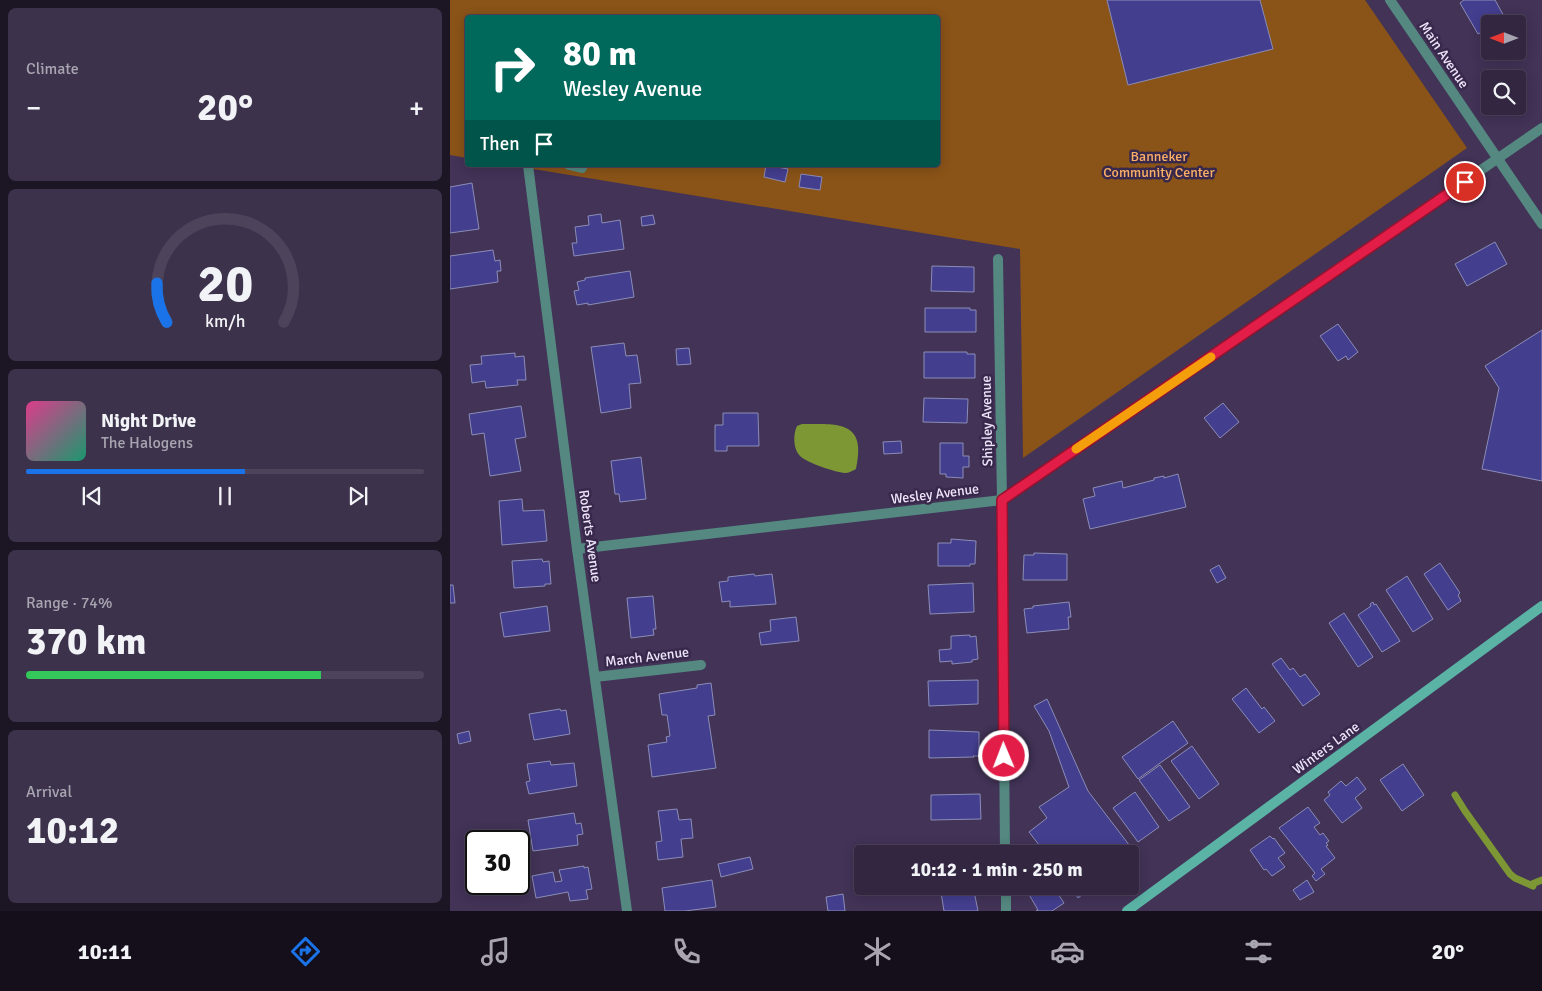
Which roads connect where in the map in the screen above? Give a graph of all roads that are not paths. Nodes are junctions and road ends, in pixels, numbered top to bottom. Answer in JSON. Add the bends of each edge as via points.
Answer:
{"nodes":[{"id":1,"x":1390,"y":0,"type":"edge"},
{"id":2,"x":1542,"y":128,"type":"edge"},
{"id":3,"x":1497,"y":160,"type":"junction"},
{"id":4,"x":528,"y":167,"type":"edge"},
{"id":5,"x":578,"y":167,"type":"edge"},
{"id":6,"x":582,"y":168,"type":"dead end"},
{"id":7,"x":1542,"y":224,"type":"edge"},
{"id":8,"x":998,"y":259,"type":"dead end"},
{"id":9,"x":1002,"y":500,"type":"junction"},
{"id":10,"x":577,"y":549,"type":"junction"},
{"id":11,"x":1542,"y":606,"type":"edge"},
{"id":12,"x":701,"y":665,"type":"dead end"},
{"id":13,"x":595,"y":677,"type":"junction"},
{"id":14,"x":1005,"y":845,"type":"edge"},
{"id":15,"x":1006,"y":895,"type":"edge"},
{"id":16,"x":627,"y":911,"type":"edge"},
{"id":17,"x":1006,"y":911,"type":"edge"},
{"id":18,"x":1127,"y":911,"type":"edge"}],
"edges":[{"from":1,"to":3,"type":"street","name":"Main Avenue"},
{"from":2,"to":3,"type":"street","name":"Wesley Avenue"},
{"from":3,"to":7,"type":"street","name":"Main Avenue"},
{"from":3,"to":9,"type":"street","name":"Wesley Avenue"},
{"from":4,"to":10,"type":"street","name":"Roberts Avenue"},
{"from":5,"to":6,"type":"street"},
{"from":8,"to":9,"type":"street","name":"Shipley Avenue"},
{"from":9,"to":10,"type":"street","name":"Wesley Avenue"},
{"from":9,"to":14,"type":"street","name":"Shipley Avenue"},
{"from":10,"to":13,"type":"street","name":"Roberts Avenue"},
{"from":11,"to":18,"type":"street","name":"Winters Lane"},
{"from":12,"to":13,"type":"street","name":"March Avenue"},
{"from":13,"to":16,"type":"street","name":"Roberts Avenue"},
{"from":15,"to":17,"type":"street"}]}
